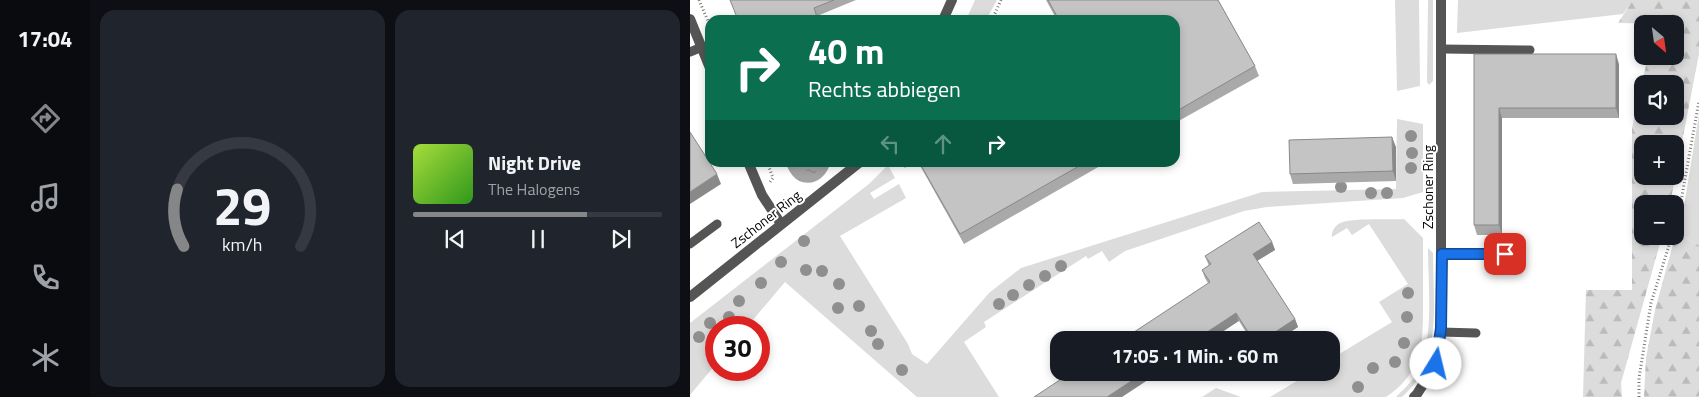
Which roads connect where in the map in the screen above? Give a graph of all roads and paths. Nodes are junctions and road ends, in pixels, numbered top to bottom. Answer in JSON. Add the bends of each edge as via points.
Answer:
{"nodes":[{"id":1,"x":699,"y":0,"type":"edge"},
{"id":2,"x":952,"y":0,"type":"edge"},
{"id":3,"x":1001,"y":0,"type":"edge"},
{"id":4,"x":1441,"y":0,"type":"edge"},
{"id":5,"x":705,"y":15,"type":"edge"},
{"id":6,"x":945,"y":15,"type":"edge"},
{"id":7,"x":994,"y":15,"type":"edge"},
{"id":8,"x":690,"y":19,"type":"edge"},
{"id":9,"x":702,"y":48,"type":"junction"},
{"id":10,"x":1441,"y":49,"type":"junction"},
{"id":11,"x":1530,"y":50,"type":"dead end"},
{"id":12,"x":690,"y":52,"type":"edge"},
{"id":13,"x":705,"y":56,"type":"edge"},
{"id":14,"x":1699,"y":101,"type":"edge"},
{"id":15,"x":750,"y":167,"type":"edge"},
{"id":16,"x":854,"y":167,"type":"edge"},
{"id":17,"x":1682,"y":195,"type":"edge"},
{"id":18,"x":717,"y":224,"type":"dead end"},
{"id":19,"x":781,"y":224,"type":"junction"},
{"id":20,"x":690,"y":244,"type":"edge"},
{"id":21,"x":1669,"y":245,"type":"edge"},
{"id":22,"x":1442,"y":254,"type":"junction"},
{"id":23,"x":1505,"y":254,"type":"dead end"},
{"id":24,"x":690,"y":297,"type":"edge"},
{"id":25,"x":1441,"y":332,"type":"junction"},
{"id":26,"x":1476,"y":333,"type":"dead end"},
{"id":27,"x":1414,"y":397,"type":"edge"},
{"id":28,"x":1639,"y":397,"type":"edge"}],
"edges":[{"from":1,"to":5,"type":"path"},
{"from":2,"to":6,"type":"street"},
{"from":3,"to":7,"type":"path"},
{"from":4,"to":10,"type":"street","name":"Zschoner Ring"},
{"from":8,"to":9,"type":"street"},
{"from":9,"to":12,"type":"lane"},
{"from":9,"to":13,"type":"street"},
{"from":10,"to":11,"type":"lane"},
{"from":10,"to":22,"type":"street","name":"Zschoner Ring"},
{"from":14,"to":17,"type":"path"},
{"from":15,"to":19,"type":"street","via":[[762,195]]},
{"from":16,"to":19,"type":"street","name":"Zschoner Ring"},
{"from":18,"to":20,"type":"lane"},
{"from":19,"to":24,"type":"street","name":"Zschoner Ring"},
{"from":21,"to":28,"type":"path","via":[[1651,303]]},
{"from":22,"to":23,"type":"lane"},
{"from":22,"to":25,"type":"street","name":"Zschoner Ring"},
{"from":25,"to":26,"type":"lane"},
{"from":25,"to":27,"type":"street","name":"Zschoner Ring","via":[[1436,364]]}]}
